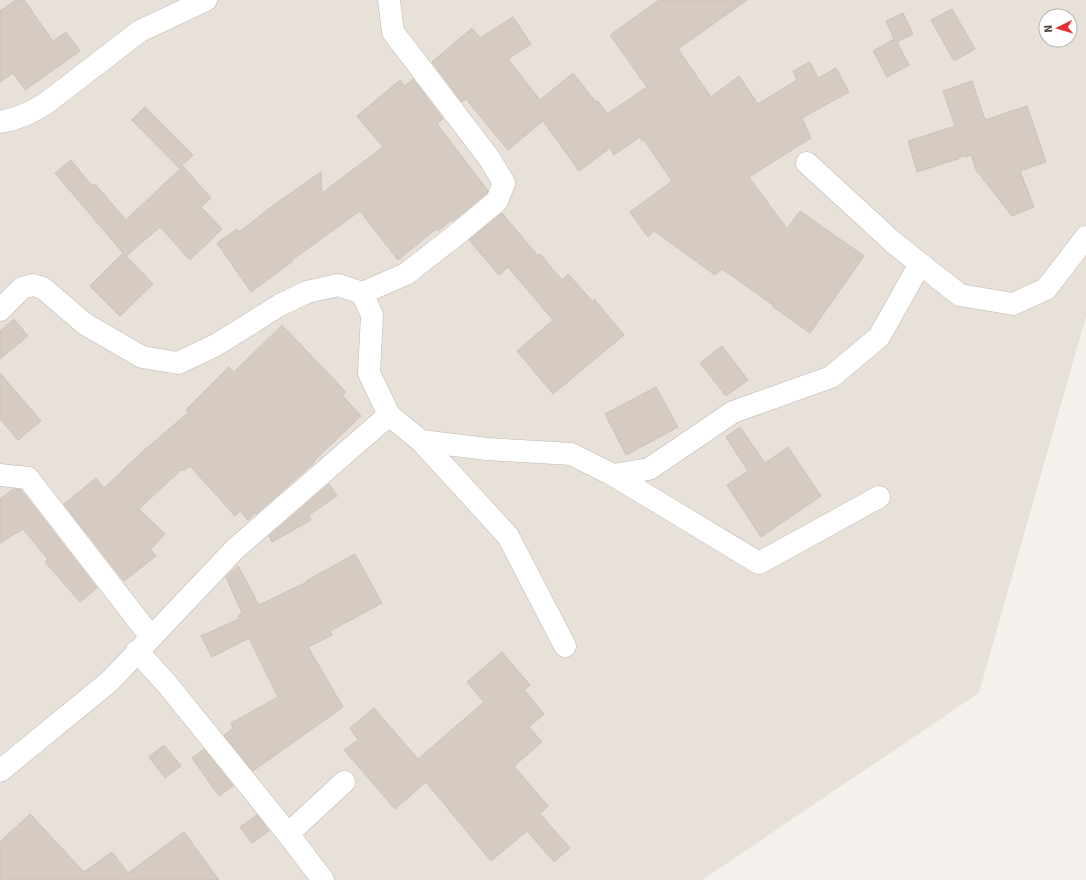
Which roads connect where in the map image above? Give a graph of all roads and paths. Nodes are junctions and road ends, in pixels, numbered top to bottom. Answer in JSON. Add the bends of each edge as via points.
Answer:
{"nodes":[{"id":1,"x":206,"y":0,"type":"edge"},
{"id":2,"x":390,"y":0,"type":"edge"},
{"id":3,"x":0,"y":122,"type":"edge"},
{"id":4,"x":807,"y":163,"type":"dead end"},
{"id":5,"x":1086,"y":237,"type":"edge"},
{"id":6,"x":920,"y":264,"type":"junction"},
{"id":7,"x":362,"y":293,"type":"junction"},
{"id":8,"x":0,"y":310,"type":"edge"},
{"id":9,"x":389,"y":415,"type":"junction"},
{"id":10,"x":421,"y":441,"type":"junction"},
{"id":11,"x":0,"y":475,"type":"edge"},
{"id":12,"x":613,"y":475,"type":"junction"},
{"id":13,"x":879,"y":497,"type":"dead end"},
{"id":14,"x":144,"y":644,"type":"junction"},
{"id":15,"x":565,"y":646,"type":"dead end"},
{"id":16,"x":0,"y":771,"type":"edge"},
{"id":17,"x":344,"y":782,"type":"dead end"},
{"id":18,"x":288,"y":834,"type":"junction"},
{"id":19,"x":323,"y":880,"type":"edge"}],
"edges":[{"from":1,"to":3,"type":"street","via":[[140,31],[29,114]]},
{"from":2,"to":7,"type":"street","via":[[393,32],[489,158],[504,183],[497,201],[406,274]]},
{"from":4,"to":6,"type":"street","via":[[894,244]]},
{"from":5,"to":6,"type":"street","via":[[1046,289],[1013,304],[960,295]]},
{"from":6,"to":12,"type":"street","via":[[879,337],[831,377],[733,412],[649,469]]},
{"from":7,"to":8,"type":"street","via":[[338,285],[306,292],[216,345],[178,363],[142,357],[85,324],[42,288],[33,285],[22,288]]},
{"from":7,"to":9,"type":"street","via":[[372,315],[369,374]]},
{"from":9,"to":10,"type":"street"},
{"from":9,"to":14,"type":"street","via":[[235,549]]},
{"from":10,"to":12,"type":"street","via":[[487,449],[571,454]]},
{"from":10,"to":15,"type":"street","via":[[508,536]]},
{"from":11,"to":14,"type":"street","via":[[28,478]]},
{"from":12,"to":13,"type":"street","via":[[759,563]]},
{"from":14,"to":16,"type":"street","via":[[110,681]]},
{"from":14,"to":18,"type":"street","via":[[167,684]]},
{"from":17,"to":18,"type":"street"},
{"from":18,"to":19,"type":"street"}]}
